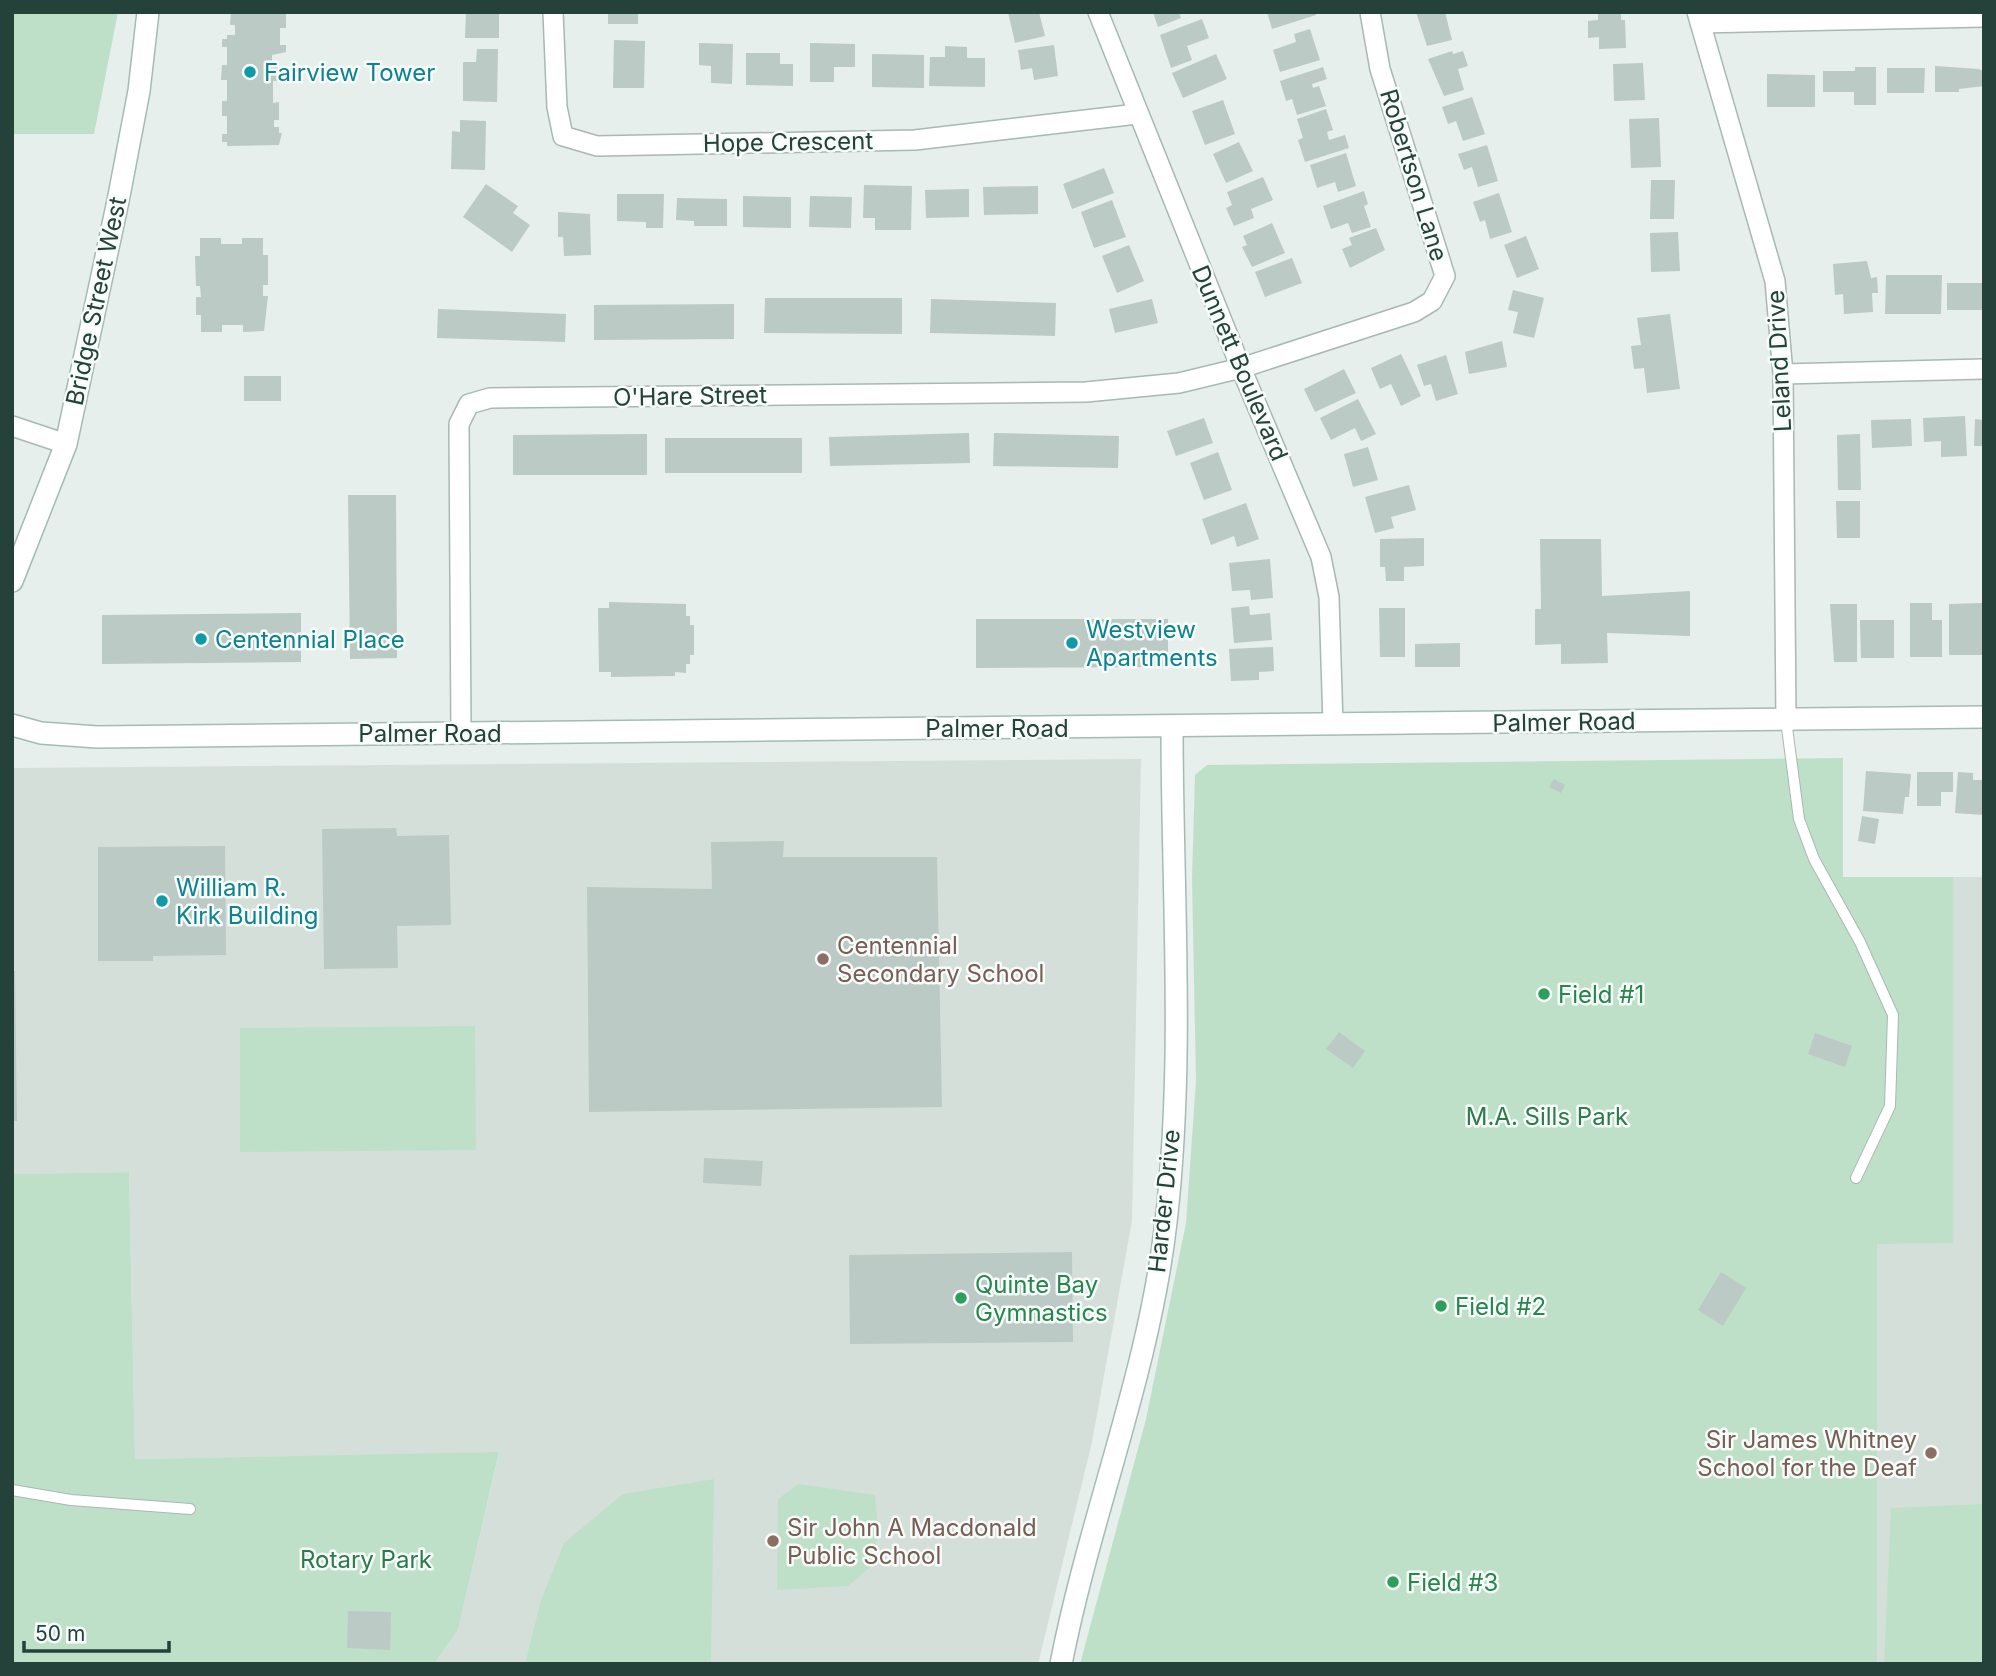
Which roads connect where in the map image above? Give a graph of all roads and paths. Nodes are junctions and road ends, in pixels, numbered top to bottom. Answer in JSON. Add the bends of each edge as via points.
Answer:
{"nodes":[{"id":1,"x":148,"y":12,"type":"edge"},
{"id":2,"x":553,"y":12,"type":"edge"},
{"id":3,"x":1098,"y":12,"type":"edge"},
{"id":4,"x":1370,"y":12,"type":"edge"},
{"id":5,"x":1984,"y":17,"type":"edge"},
{"id":6,"x":1699,"y":18,"type":"edge"},
{"id":7,"x":1137,"y":114,"type":"junction"},
{"id":8,"x":1241,"y":368,"type":"junction"},
{"id":9,"x":1984,"y":369,"type":"edge"},
{"id":10,"x":1783,"y":374,"type":"junction"},
{"id":11,"x":12,"y":426,"type":"edge"},
{"id":12,"x":66,"y":444,"type":"junction"},
{"id":13,"x":12,"y":581,"type":"edge"},
{"id":14,"x":1984,"y":717,"type":"edge"},
{"id":15,"x":1786,"y":720,"type":"junction"},
{"id":16,"x":1333,"y":724,"type":"junction"},
{"id":17,"x":12,"y":725,"type":"edge"},
{"id":18,"x":1172,"y":726,"type":"junction"},
{"id":19,"x":461,"y":733,"type":"junction"},
{"id":20,"x":1856,"y":1178,"type":"dead end"},
{"id":21,"x":12,"y":1490,"type":"edge"},
{"id":22,"x":190,"y":1509,"type":"dead end"},
{"id":23,"x":1061,"y":1664,"type":"edge"}],
"edges":[{"from":1,"to":12,"type":"street","name":"Bridge Street West","via":[[139,91]]},
{"from":2,"to":7,"type":"street","name":"Hope Crescent","via":[[557,107],[564,136],[597,146],[915,140]]},
{"from":3,"to":7,"type":"street","name":"Dunnett Boulevard"},
{"from":4,"to":8,"type":"street","name":"Robertson Lane","via":[[1381,69],[1445,276],[1432,300],[1414,312]]},
{"from":5,"to":6,"type":"street"},
{"from":6,"to":10,"type":"street","name":"Leland Drive","via":[[1774,281]]},
{"from":7,"to":8,"type":"street","name":"Dunnett Boulevard"},
{"from":8,"to":16,"type":"street","name":"Dunnett Boulevard","via":[[1321,557],[1329,597]]},
{"from":8,"to":19,"type":"street","name":"O'Hare Street","via":[[1179,383],[1086,392],[490,398],[469,404],[459,424]]},
{"from":9,"to":10,"type":"street"},
{"from":10,"to":15,"type":"street","name":"Leland Drive"},
{"from":11,"to":12,"type":"street"},
{"from":12,"to":13,"type":"street","name":"Bridge Street West"},
{"from":14,"to":15,"type":"street","name":"Palmer Road"},
{"from":15,"to":16,"type":"street","name":"Palmer Road"},
{"from":15,"to":20,"type":"lane","via":[[1799,819],[1814,859],[1860,942],[1893,1016],[1890,1106]]},
{"from":16,"to":18,"type":"street","name":"Palmer Road"},
{"from":17,"to":19,"type":"street","name":"Palmer Road","via":[[70,737]]},
{"from":18,"to":19,"type":"street","name":"Palmer Road"},
{"from":18,"to":23,"type":"street","name":"Harder Drive","via":[[1175,964],[1173,1125],[1166,1223],[1148,1327]]},
{"from":21,"to":22,"type":"lane","via":[[71,1500]]}]}
